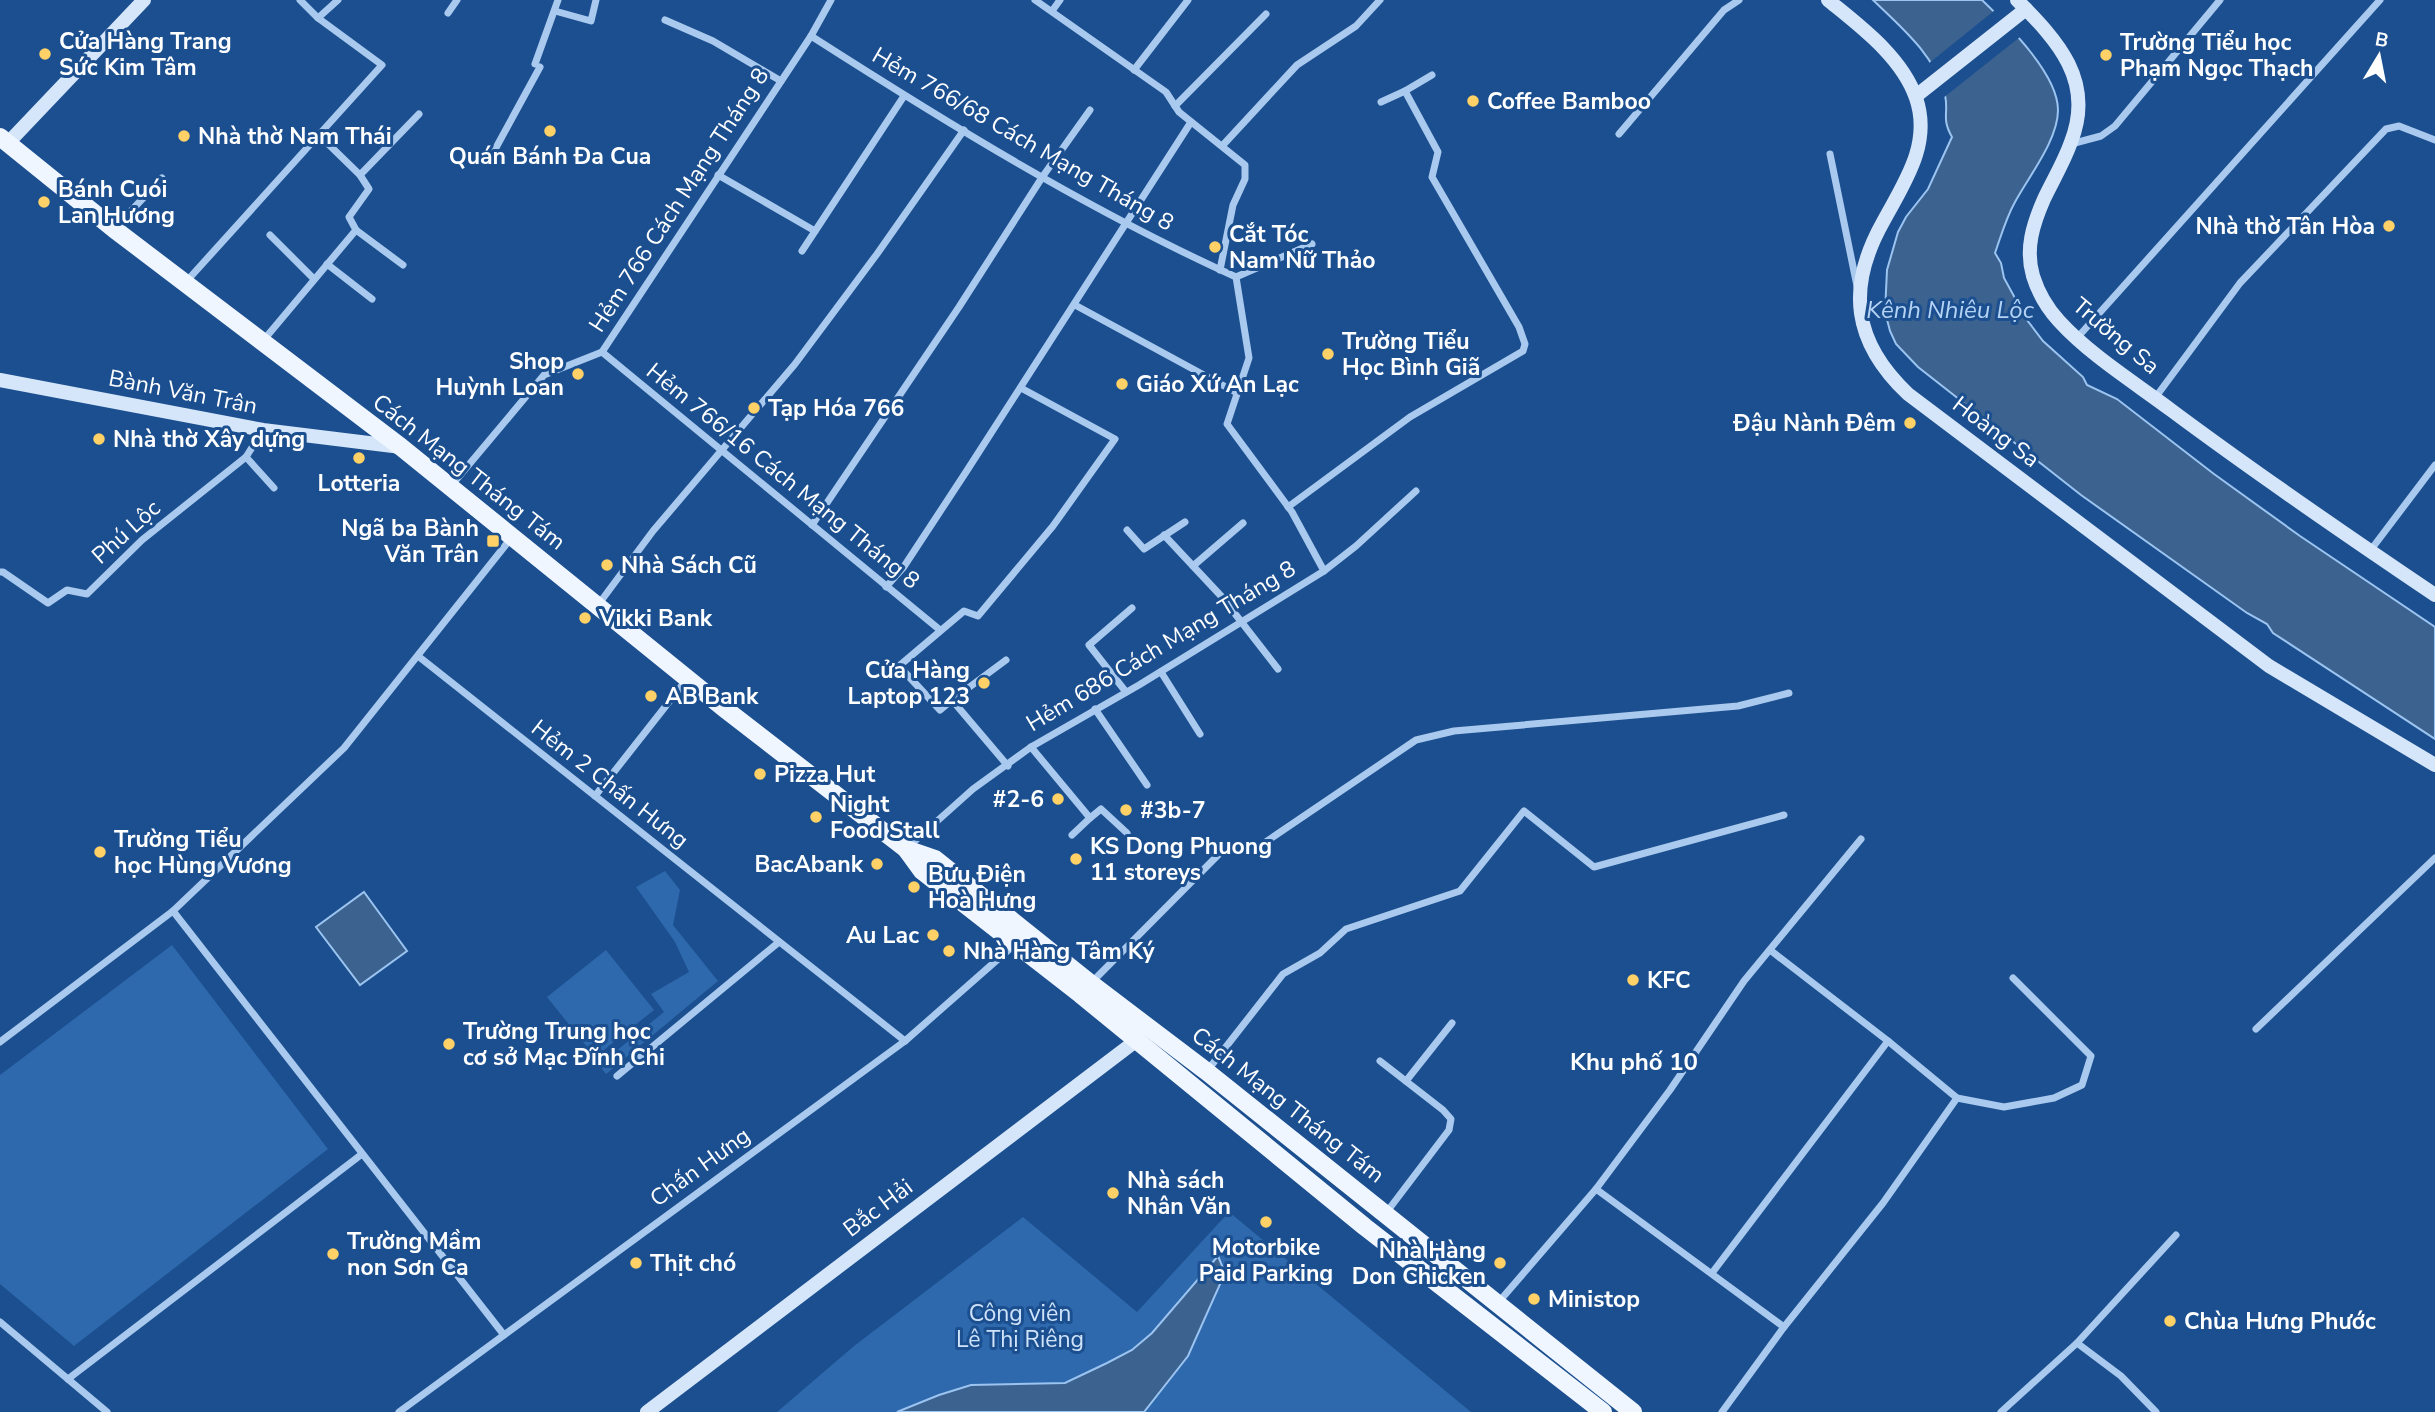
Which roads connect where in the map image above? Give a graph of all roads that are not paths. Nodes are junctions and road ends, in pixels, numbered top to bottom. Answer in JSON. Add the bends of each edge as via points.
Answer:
{"nodes":[{"id":1,"x":144,"y":0,"type":"edge"},
{"id":2,"x":300,"y":0,"type":"edge"},
{"id":3,"x":338,"y":0,"type":"edge"},
{"id":4,"x":457,"y":0,"type":"edge"},
{"id":5,"x":558,"y":0,"type":"edge"},
{"id":6,"x":596,"y":0,"type":"edge"},
{"id":7,"x":831,"y":0,"type":"edge"},
{"id":8,"x":1035,"y":0,"type":"edge"},
{"id":9,"x":1059,"y":0,"type":"edge"},
{"id":10,"x":1188,"y":0,"type":"edge"},
{"id":11,"x":1380,"y":0,"type":"edge"},
{"id":12,"x":1719,"y":0,"type":"edge"},
{"id":13,"x":1739,"y":0,"type":"edge"},
{"id":14,"x":1828,"y":0,"type":"edge"},
{"id":15,"x":2220,"y":0,"type":"edge"},
{"id":16,"x":2380,"y":0,"type":"edge"},
{"id":17,"x":2022,"y":4,"type":"edge"},
{"id":18,"x":1728,"y":7,"type":"junction"},
{"id":19,"x":555,"y":11,"type":"junction"},
{"id":20,"x":1052,"y":11,"type":"junction"},
{"id":21,"x":448,"y":13,"type":"dead end"},
{"id":22,"x":1266,"y":14,"type":"dead end"},
{"id":23,"x":318,"y":18,"type":"junction"},
{"id":24,"x":665,"y":20,"type":"dead end"},
{"id":25,"x":811,"y":36,"type":"junction"},
{"id":26,"x":1134,"y":70,"type":"junction"},
{"id":27,"x":1432,"y":75,"type":"dead end"},
{"id":28,"x":780,"y":81,"type":"junction"},
{"id":29,"x":1405,"y":91,"type":"junction"},
{"id":30,"x":904,"y":96,"type":"junction"},
{"id":31,"x":1916,"y":96,"type":"junction"},
{"id":32,"x":1381,"y":102,"type":"dead end"},
{"id":33,"x":1175,"y":106,"type":"junction"},
{"id":34,"x":1090,"y":110,"type":"dead end"},
{"id":35,"x":419,"y":114,"type":"dead end"},
{"id":36,"x":1191,"y":122,"type":"junction"},
{"id":37,"x":964,"y":130,"type":"junction"},
{"id":38,"x":320,"y":133,"type":"junction"},
{"id":39,"x":1619,"y":134,"type":"dead end"},
{"id":40,"x":2435,"y":139,"type":"edge"},
{"id":41,"x":4,"y":140,"type":"edge"},
{"id":42,"x":2071,"y":144,"type":"junction"},
{"id":43,"x":1223,"y":145,"type":"junction"},
{"id":44,"x":1830,"y":154,"type":"dead end"},
{"id":45,"x":492,"y":155,"type":"dead end"},
{"id":46,"x":359,"y":175,"type":"junction"},
{"id":47,"x":719,"y":175,"type":"junction"},
{"id":48,"x":1043,"y":176,"type":"junction"},
{"id":49,"x":162,"y":178,"type":"dead end"},
{"id":50,"x":1127,"y":224,"type":"junction"},
{"id":51,"x":114,"y":229,"type":"junction"},
{"id":52,"x":356,"y":230,"type":"junction"},
{"id":53,"x":815,"y":231,"type":"junction"},
{"id":54,"x":270,"y":235,"type":"dead end"},
{"id":55,"x":1312,"y":244,"type":"dead end"},
{"id":56,"x":802,"y":251,"type":"dead end"},
{"id":57,"x":327,"y":264,"type":"junction"},
{"id":58,"x":403,"y":265,"type":"dead end"},
{"id":59,"x":1220,"y":270,"type":"junction"},
{"id":60,"x":1236,"y":277,"type":"junction"},
{"id":61,"x":314,"y":279,"type":"junction"},
{"id":62,"x":185,"y":283,"type":"junction"},
{"id":63,"x":1859,"y":297,"type":"junction"},
{"id":64,"x":372,"y":299,"type":"dead end"},
{"id":65,"x":1075,"y":305,"type":"junction"},
{"id":66,"x":2077,"y":338,"type":"junction"},
{"id":67,"x":262,"y":342,"type":"junction"},
{"id":68,"x":602,"y":352,"type":"junction"},
{"id":69,"x":0,"y":380,"type":"edge"},
{"id":70,"x":1021,"y":388,"type":"junction"},
{"id":71,"x":1237,"y":393,"type":"junction"},
{"id":72,"x":2155,"y":398,"type":"junction"},
{"id":73,"x":263,"y":430,"type":"junction"},
{"id":74,"x":401,"y":447,"type":"junction"},
{"id":75,"x":722,"y":451,"type":"junction"},
{"id":76,"x":246,"y":457,"type":"junction"},
{"id":77,"x":2435,"y":465,"type":"edge"},
{"id":78,"x":451,"y":486,"type":"junction"},
{"id":79,"x":274,"y":488,"type":"dead end"},
{"id":80,"x":1416,"y":491,"type":"dead end"},
{"id":81,"x":1288,"y":507,"type":"junction"},
{"id":82,"x":1185,"y":522,"type":"dead end"},
{"id":83,"x":1242,"y":523,"type":"dead end"},
{"id":84,"x":812,"y":525,"type":"junction"},
{"id":85,"x":1127,"y":530,"type":"dead end"},
{"id":86,"x":1164,"y":535,"type":"junction"},
{"id":87,"x":512,"y":537,"type":"junction"},
{"id":88,"x":2369,"y":551,"type":"junction"},
{"id":89,"x":1193,"y":566,"type":"junction"},
{"id":90,"x":1324,"y":571,"type":"junction"},
{"id":91,"x":0,"y":572,"type":"edge"},
{"id":92,"x":886,"y":587,"type":"junction"},
{"id":93,"x":2435,"y":595,"type":"edge"},
{"id":94,"x":597,"y":606,"type":"junction"},
{"id":95,"x":1132,"y":608,"type":"dead end"},
{"id":96,"x":1242,"y":622,"type":"junction"},
{"id":97,"x":940,"y":630,"type":"junction"},
{"id":98,"x":418,"y":656,"type":"junction"},
{"id":99,"x":1006,"y":660,"type":"dead end"},
{"id":100,"x":1278,"y":669,"type":"dead end"},
{"id":101,"x":1161,"y":672,"type":"junction"},
{"id":102,"x":687,"y":678,"type":"junction"},
{"id":103,"x":1126,"y":692,"type":"junction"},
{"id":104,"x":1789,"y":694,"type":"dead end"},
{"id":105,"x":952,"y":700,"type":"junction"},
{"id":106,"x":1095,"y":709,"type":"junction"},
{"id":107,"x":1200,"y":734,"type":"dead end"},
{"id":108,"x":1031,"y":747,"type":"junction"},
{"id":109,"x":2435,"y":765,"type":"edge"},
{"id":110,"x":1007,"y":766,"type":"junction"},
{"id":111,"x":1147,"y":785,"type":"dead end"},
{"id":112,"x":595,"y":796,"type":"junction"},
{"id":113,"x":1784,"y":815,"type":"dead end"},
{"id":114,"x":1090,"y":818,"type":"junction"},
{"id":115,"x":1127,"y":833,"type":"dead end"},
{"id":116,"x":1072,"y":835,"type":"dead end"},
{"id":117,"x":1861,"y":839,"type":"dead end"},
{"id":118,"x":906,"y":849,"type":"junction"},
{"id":119,"x":2435,"y":858,"type":"edge"},
{"id":120,"x":173,"y":911,"type":"junction"},
{"id":121,"x":779,"y":942,"type":"junction"},
{"id":122,"x":1016,"y":944,"type":"junction"},
{"id":123,"x":1770,"y":950,"type":"junction"},
{"id":124,"x":2013,"y":978,"type":"dead end"},
{"id":125,"x":1090,"y":983,"type":"junction"},
{"id":126,"x":1452,"y":1023,"type":"dead end"},
{"id":127,"x":2256,"y":1029,"type":"dead end"},
{"id":128,"x":1137,"y":1040,"type":"junction"},
{"id":129,"x":905,"y":1041,"type":"junction"},
{"id":130,"x":1888,"y":1041,"type":"junction"},
{"id":131,"x":0,"y":1042,"type":"edge"},
{"id":132,"x":1380,"y":1061,"type":"dead end"},
{"id":133,"x":1206,"y":1071,"type":"junction"},
{"id":134,"x":617,"y":1076,"type":"dead end"},
{"id":135,"x":1406,"y":1081,"type":"junction"},
{"id":136,"x":1957,"y":1098,"type":"junction"},
{"id":137,"x":362,"y":1153,"type":"junction"},
{"id":138,"x":1596,"y":1189,"type":"junction"},
{"id":139,"x":1386,"y":1214,"type":"junction"},
{"id":140,"x":2176,"y":1236,"type":"dead end"},
{"id":141,"x":1712,"y":1273,"type":"junction"},
{"id":142,"x":1497,"y":1304,"type":"junction"},
{"id":143,"x":0,"y":1322,"type":"edge"},
{"id":144,"x":1784,"y":1327,"type":"junction"},
{"id":145,"x":503,"y":1335,"type":"junction"},
{"id":146,"x":2077,"y":1343,"type":"junction"},
{"id":147,"x":68,"y":1380,"type":"junction"},
{"id":148,"x":1598,"y":1410,"type":"edge"},
{"id":149,"x":107,"y":1412,"type":"edge"},
{"id":150,"x":399,"y":1412,"type":"edge"},
{"id":151,"x":648,"y":1412,"type":"edge"},
{"id":152,"x":1633,"y":1412,"type":"edge"},
{"id":153,"x":1722,"y":1412,"type":"edge"},
{"id":154,"x":2001,"y":1412,"type":"edge"},
{"id":155,"x":2156,"y":1412,"type":"edge"}],
"edges":[{"from":1,"to":41,"type":"street"},
{"from":2,"to":23,"type":"street"},
{"from":3,"to":23,"type":"street"},
{"from":4,"to":21,"type":"street"},
{"from":5,"to":19,"type":"street"},
{"from":6,"to":19,"type":"street","via":[[591,21]]},
{"from":7,"to":25,"type":"street","name":"Hẻm 766 Cách Mạng Tháng 8"},
{"from":8,"to":20,"type":"street"},
{"from":9,"to":20,"type":"street"},
{"from":10,"to":26,"type":"street"},
{"from":11,"to":43,"type":"street","via":[[1356,26],[1297,65]]},
{"from":12,"to":18,"type":"street"},
{"from":13,"to":18,"type":"street"},
{"from":14,"to":31,"type":"street","name":"Hoàng Sa","via":[[1896,63]]},
{"from":15,"to":42,"type":"street","via":[[2115,126],[2101,136]]},
{"from":16,"to":66,"type":"street"},
{"from":17,"to":31,"type":"street","via":[[2008,23]]},
{"from":17,"to":42,"type":"street","name":"Trường Sa","via":[[2064,54],[2077,84],[2079,113]]},
{"from":18,"to":39,"type":"street"},
{"from":19,"to":45,"type":"street","via":[[538,66]]},
{"from":20,"to":26,"type":"street"},
{"from":22,"to":33,"type":"street"},
{"from":23,"to":38,"type":"street","via":[[382,65]]},
{"from":24,"to":28,"type":"street","via":[[713,41]]},
{"from":25,"to":28,"type":"street","name":"Hẻm 766 Cách Mạng Tháng 8"},
{"from":25,"to":30,"type":"street","name":"Hẻm 766/68 Cách Mạng Tháng 8"},
{"from":26,"to":33,"type":"street","via":[[1166,92]]},
{"from":27,"to":29,"type":"street"},
{"from":28,"to":47,"type":"street","name":"Hẻm 766 Cách Mạng Tháng 8"},
{"from":29,"to":32,"type":"street"},
{"from":29,"to":81,"type":"street","via":[[1438,152],[1432,177],[1525,344],[1523,351],[1410,417]]},
{"from":30,"to":37,"type":"street","name":"Hẻm 766/68 Cách Mạng Tháng 8"},
{"from":30,"to":53,"type":"street"},
{"from":31,"to":63,"type":"street","name":"Hoàng Sa","via":[[1921,131],[1914,163],[1873,240]]},
{"from":33,"to":36,"type":"street"},
{"from":34,"to":48,"type":"street"},
{"from":35,"to":46,"type":"street"},
{"from":36,"to":43,"type":"street"},
{"from":36,"to":50,"type":"street"},
{"from":37,"to":48,"type":"street","name":"Hẻm 766/68 Cách Mạng Tháng 8"},
{"from":37,"to":75,"type":"street","via":[[795,364]]},
{"from":38,"to":46,"type":"street"},
{"from":38,"to":62,"type":"street"},
{"from":40,"to":72,"type":"street","via":[[2399,126],[2386,129],[2240,283]]},
{"from":41,"to":51,"type":"main road","name":"Cách Mạng Tháng Tám"},
{"from":42,"to":66,"type":"street","name":"Trường Sa","via":[[2036,216],[2030,254],[2043,298]]},
{"from":43,"to":59,"type":"street","via":[[1245,166],[1245,179],[1233,205]]},
{"from":44,"to":63,"type":"street"},
{"from":46,"to":52,"type":"street","via":[[369,189],[349,217]]},
{"from":47,"to":53,"type":"street"},
{"from":47,"to":68,"type":"street","name":"Hẻm 766 Cách Mạng Tháng 8"},
{"from":48,"to":50,"type":"street","name":"Hẻm 766/68 Cách Mạng Tháng 8"},
{"from":48,"to":84,"type":"street"},
{"from":49,"to":51,"type":"street"},
{"from":50,"to":59,"type":"street","name":"Hẻm 766/68 Cách Mạng Tháng 8"},
{"from":50,"to":65,"type":"street"},
{"from":51,"to":62,"type":"main road","name":"Cách Mạng Tháng Tám"},
{"from":52,"to":57,"type":"street"},
{"from":52,"to":58,"type":"street"},
{"from":53,"to":56,"type":"street"},
{"from":54,"to":61,"type":"street"},
{"from":55,"to":60,"type":"street"},
{"from":57,"to":61,"type":"street"},
{"from":57,"to":64,"type":"street"},
{"from":59,"to":60,"type":"street"},
{"from":60,"to":71,"type":"street","name":"Hẻm 686 Cách Mạng Tháng 8","via":[[1249,358]]},
{"from":61,"to":67,"type":"street"},
{"from":62,"to":67,"type":"main road","name":"Cách Mạng Tháng Tám"},
{"from":63,"to":109,"type":"street","name":"Hoàng Sa","via":[[1874,355],[1908,394],[2269,666]]},
{"from":65,"to":70,"type":"street"},
{"from":65,"to":71,"type":"street"},
{"from":66,"to":72,"type":"street","name":"Trường Sa"},
{"from":67,"to":74,"type":"main road","name":"Cách Mạng Tháng Tám"},
{"from":68,"to":75,"type":"street","name":"Hẻm 766/16 Cách Mạng Tháng 8"},
{"from":68,"to":78,"type":"street","name":"Hẻm 766 Cách Mạng Tháng 8","via":[[544,375]]},
{"from":69,"to":73,"type":"street","name":"Bành Văn Trân"},
{"from":70,"to":92,"type":"street"},
{"from":70,"to":97,"type":"street","via":[[1115,439],[1053,526],[978,616],[964,611]]},
{"from":71,"to":81,"type":"street","name":"Hẻm 686 Cách Mạng Tháng 8","via":[[1227,424]]},
{"from":72,"to":88,"type":"street","name":"Trường Sa"},
{"from":73,"to":74,"type":"street","name":"Bành Văn Trân"},
{"from":73,"to":76,"type":"street","name":"Phú Lộc"},
{"from":74,"to":78,"type":"main road","name":"Cách Mạng Tháng Tám"},
{"from":75,"to":84,"type":"street","name":"Hẻm 766/16 Cách Mạng Tháng 8"},
{"from":75,"to":94,"type":"street"},
{"from":76,"to":79,"type":"street"},
{"from":76,"to":91,"type":"street","name":"Phú Lộc","via":[[142,540],[86,594],[67,590],[48,603]]},
{"from":77,"to":88,"type":"street"},
{"from":78,"to":87,"type":"main road","name":"Cách Mạng Tháng Tám"},
{"from":80,"to":90,"type":"street"},
{"from":81,"to":90,"type":"street","name":"Hẻm 686 Cách Mạng Tháng 8"},
{"from":82,"to":86,"type":"street"},
{"from":83,"to":89,"type":"street"},
{"from":84,"to":92,"type":"street","name":"Hẻm 766/16 Cách Mạng Tháng 8"},
{"from":85,"to":86,"type":"street","via":[[1144,549]]},
{"from":86,"to":89,"type":"street"},
{"from":87,"to":94,"type":"main road","name":"Cách Mạng Tháng Tám"},
{"from":87,"to":98,"type":"street"},
{"from":88,"to":93,"type":"street","name":"Trường Sa"},
{"from":89,"to":96,"type":"street"},
{"from":90,"to":96,"type":"street","name":"Hẻm 686 Cách Mạng Tháng 8"},
{"from":92,"to":97,"type":"street","name":"Hẻm 766/16 Cách Mạng Tháng 8"},
{"from":94,"to":102,"type":"main road","name":"Cách Mạng Tháng Tám"},
{"from":95,"to":103,"type":"street","via":[[1089,645]]},
{"from":96,"to":100,"type":"street"},
{"from":96,"to":101,"type":"street","name":"Hẻm 686 Cách Mạng Tháng 8"},
{"from":97,"to":105,"type":"street","via":[[899,666],[940,710]]},
{"from":98,"to":112,"type":"street","name":"Hẻm 2 Chấn Hưng"},
{"from":98,"to":120,"type":"street","via":[[344,748]]},
{"from":99,"to":105,"type":"street"},
{"from":101,"to":103,"type":"street","name":"Hẻm 686 Cách Mạng Tháng 8"},
{"from":101,"to":107,"type":"street"},
{"from":102,"to":112,"type":"street"},
{"from":102,"to":118,"type":"main road","name":"Cách Mạng Tháng Tám"},
{"from":103,"to":106,"type":"street","name":"Hẻm 686 Cách Mạng Tháng 8"},
{"from":104,"to":125,"type":"street","via":[[1738,706],[1454,731],[1416,740],[1251,852],[1226,848]]},
{"from":105,"to":110,"type":"street"},
{"from":106,"to":108,"type":"street","name":"Hẻm 686 Cách Mạng Tháng 8"},
{"from":106,"to":111,"type":"street"},
{"from":108,"to":110,"type":"street","name":"Hẻm 686 Cách Mạng Tháng 8"},
{"from":108,"to":114,"type":"street"},
{"from":110,"to":118,"type":"street","name":"Hẻm 686 Cách Mạng Tháng 8","via":[[973,789]]},
{"from":112,"to":121,"type":"street","name":"Hẻm 2 Chấn Hưng"},
{"from":113,"to":133,"type":"street","via":[[1594,867],[1524,811],[1460,891],[1346,929],[1320,953],[1283,974]]},
{"from":114,"to":115,"type":"street","via":[[1101,809]]},
{"from":114,"to":116,"type":"street"},
{"from":117,"to":123,"type":"street"},
{"from":118,"to":122,"type":"main road","name":"Cách Mạng Tháng Tám","via":[[922,871]]},
{"from":118,"to":125,"type":"main road","name":"Cách Mạng Tháng Tám","via":[[935,859]]},
{"from":119,"to":127,"type":"street"},
{"from":120,"to":131,"type":"street"},
{"from":120,"to":137,"type":"street"},
{"from":121,"to":129,"type":"street","name":"Hẻm 2 Chấn Hưng"},
{"from":121,"to":134,"type":"street"},
{"from":122,"to":128,"type":"main road","name":"Cách Mạng Tháng Tám"},
{"from":122,"to":129,"type":"street","name":"Chấn Hưng"},
{"from":123,"to":130,"type":"street"},
{"from":123,"to":138,"type":"street"},
{"from":124,"to":136,"type":"street","via":[[2091,1056],[2082,1085],[2054,1098],[2004,1107]]},
{"from":125,"to":133,"type":"main road","name":"Cách Mạng Tháng Tám"},
{"from":126,"to":135,"type":"street"},
{"from":128,"to":148,"type":"main road","name":"Cách Mạng Tháng Tám"},
{"from":128,"to":151,"type":"street","name":"Bắc Hải"},
{"from":129,"to":145,"type":"street","name":"Chấn Hưng"},
{"from":130,"to":136,"type":"street"},
{"from":130,"to":141,"type":"street"},
{"from":132,"to":135,"type":"street"},
{"from":133,"to":139,"type":"main road","name":"Cách Mạng Tháng Tám"},
{"from":135,"to":139,"type":"street","via":[[1451,1119],[1449,1130]]},
{"from":136,"to":144,"type":"street","via":[[1883,1203]]},
{"from":137,"to":145,"type":"street"},
{"from":137,"to":147,"type":"street"},
{"from":138,"to":141,"type":"street"},
{"from":138,"to":142,"type":"street"},
{"from":139,"to":142,"type":"main road","name":"Cách Mạng Tháng Tám"},
{"from":140,"to":146,"type":"street"},
{"from":141,"to":144,"type":"street"},
{"from":142,"to":152,"type":"main road","name":"Cách Mạng Tháng Tám"},
{"from":143,"to":147,"type":"street"},
{"from":144,"to":153,"type":"street"},
{"from":145,"to":150,"type":"street","name":"Chấn Hưng"},
{"from":146,"to":154,"type":"street"},
{"from":146,"to":155,"type":"street","via":[[2121,1376]]},
{"from":147,"to":149,"type":"street"}]}
